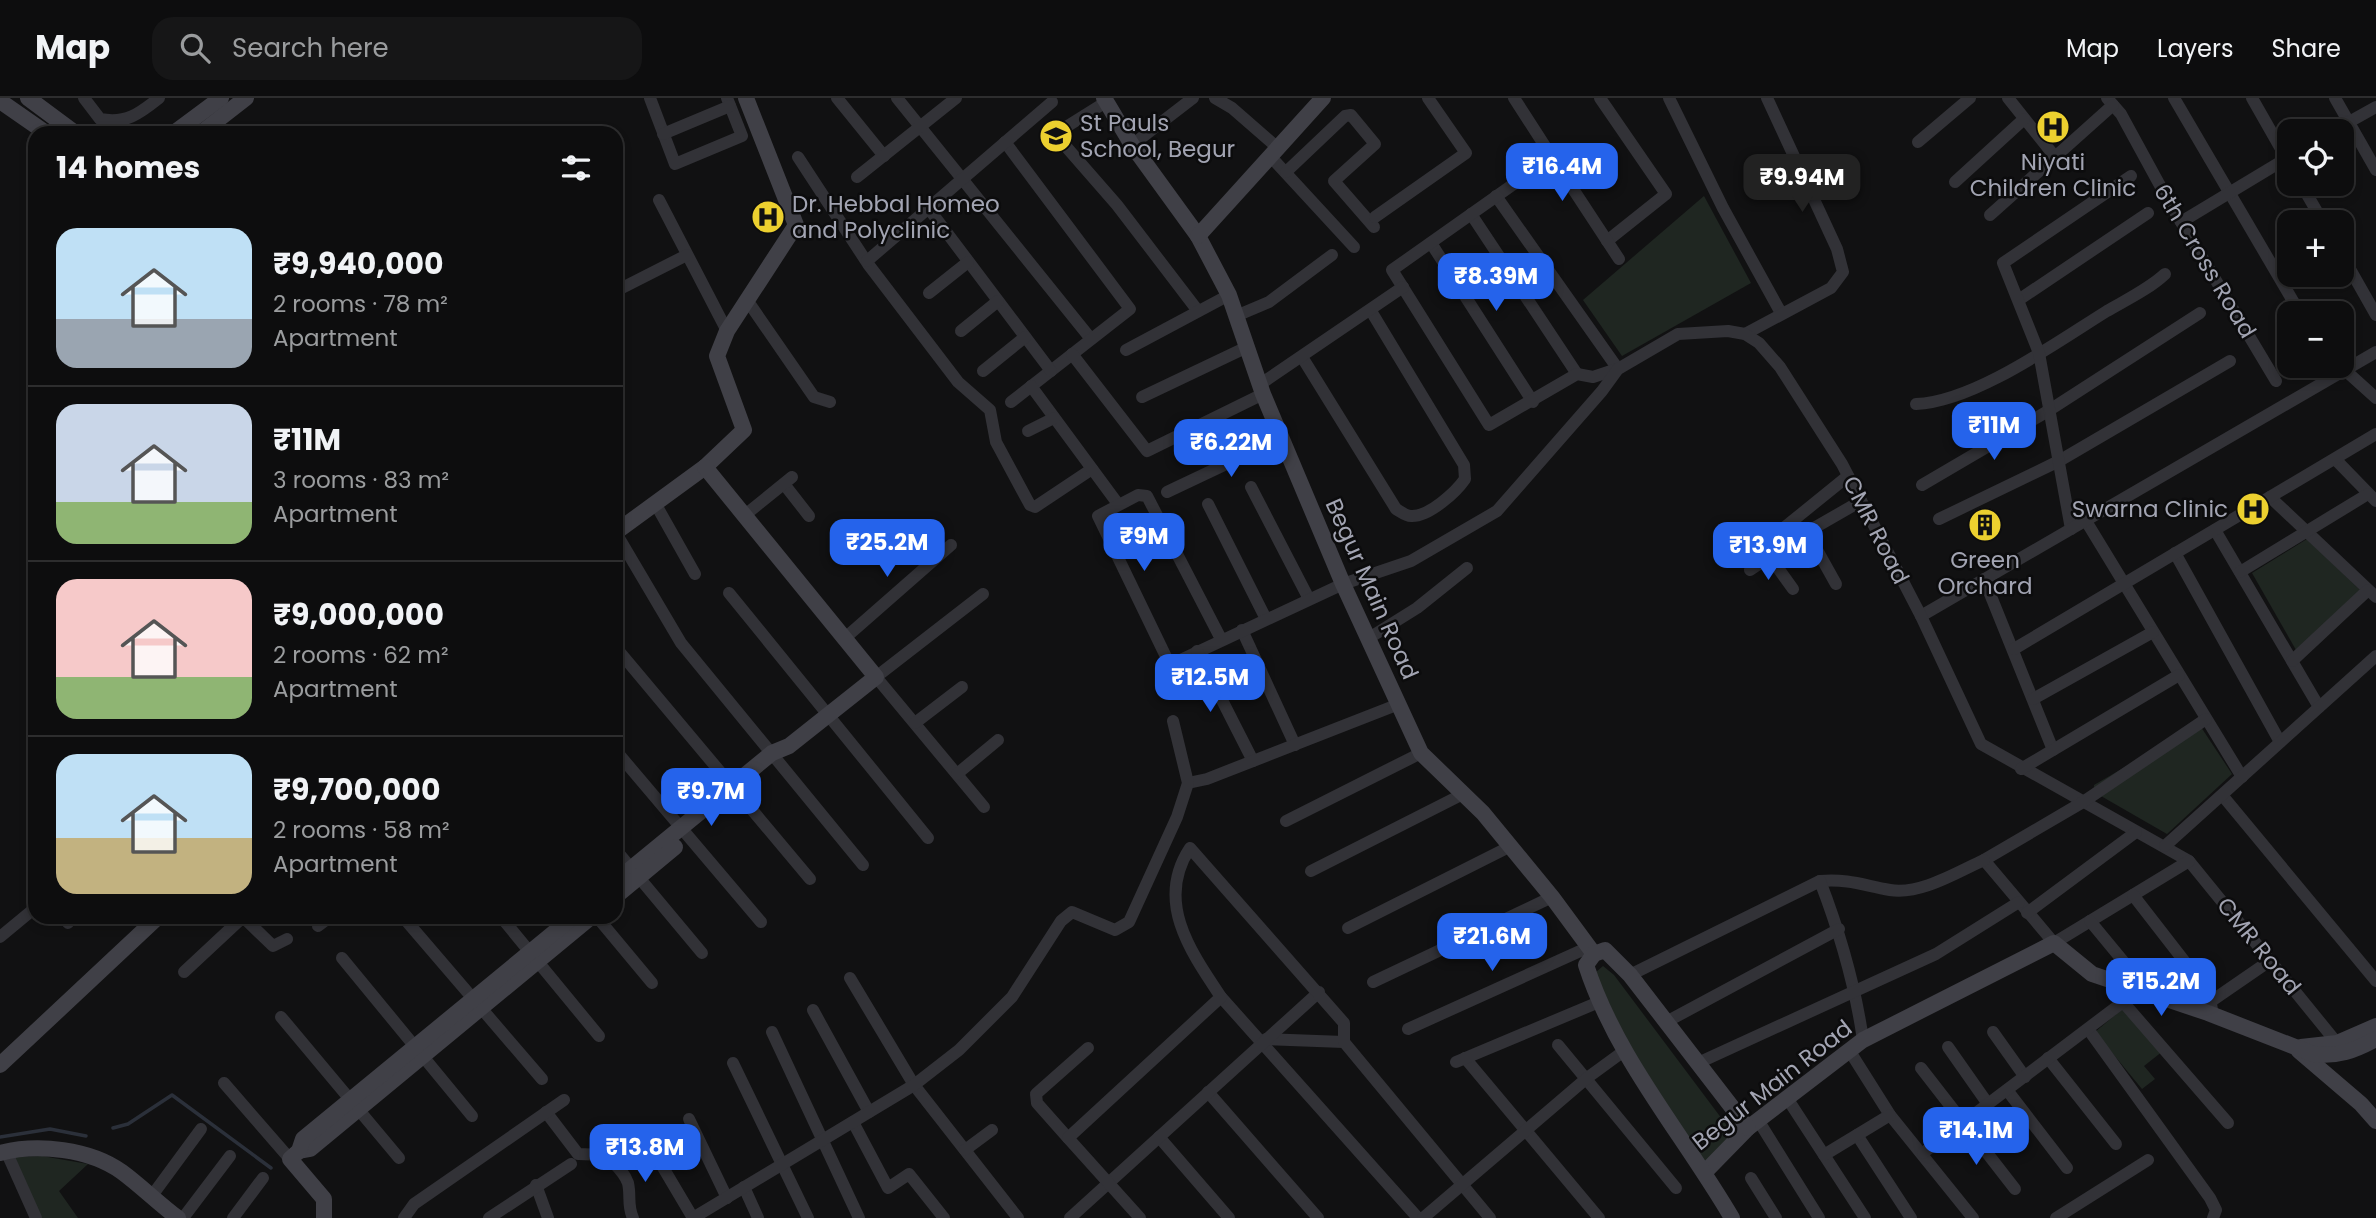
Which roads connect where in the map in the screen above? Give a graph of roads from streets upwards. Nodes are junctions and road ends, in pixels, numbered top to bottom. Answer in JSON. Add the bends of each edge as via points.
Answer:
{"nodes":[{"id":1,"x":27,"y":98,"type":"edge"},
{"id":2,"x":84,"y":98,"type":"edge"},
{"id":3,"x":159,"y":98,"type":"edge"},
{"id":4,"x":220,"y":98,"type":"edge"},
{"id":5,"x":245,"y":98,"type":"edge"},
{"id":6,"x":650,"y":98,"type":"edge"},
{"id":7,"x":746,"y":98,"type":"edge"},
{"id":8,"x":837,"y":98,"type":"edge"},
{"id":9,"x":897,"y":98,"type":"edge"},
{"id":10,"x":956,"y":98,"type":"edge"},
{"id":11,"x":1194,"y":98,"type":"edge"},
{"id":12,"x":1215,"y":98,"type":"edge"},
{"id":13,"x":1324,"y":98,"type":"edge"},
{"id":14,"x":1427,"y":98,"type":"edge"},
{"id":15,"x":1514,"y":98,"type":"edge"},
{"id":16,"x":1600,"y":98,"type":"edge"},
{"id":17,"x":1669,"y":98,"type":"edge"},
{"id":18,"x":1767,"y":98,"type":"edge"},
{"id":19,"x":1970,"y":98,"type":"edge"},
{"id":20,"x":2008,"y":98,"type":"edge"},
{"id":21,"x":2174,"y":98,"type":"edge"},
{"id":22,"x":2252,"y":98,"type":"edge"},
{"id":23,"x":2334,"y":98,"type":"edge"},
{"id":24,"x":1053,"y":99,"type":"edge"},
{"id":25,"x":1105,"y":100,"type":"edge"},
{"id":26,"x":0,"y":101,"type":"edge"},
{"id":27,"x":729,"y":102,"type":"edge"},
{"id":28,"x":2110,"y":102,"type":"edge"},
{"id":29,"x":2376,"y":107,"type":"edge"},
{"id":30,"x":2025,"y":119,"type":"junction"},
{"id":31,"x":2346,"y":119,"type":"edge"},
{"id":32,"x":2354,"y":119,"type":"edge"},
{"id":33,"x":36,"y":126,"type":"edge"},
{"id":34,"x":65,"y":126,"type":"edge"},
{"id":35,"x":183,"y":126,"type":"edge"},
{"id":36,"x":210,"y":126,"type":"edge"},
{"id":37,"x":922,"y":126,"type":"junction"},
{"id":38,"x":2354,"y":132,"type":"edge"},
{"id":39,"x":663,"y":134,"type":"junction"},
{"id":40,"x":2277,"y":140,"type":"edge"},
{"id":41,"x":1005,"y":142,"type":"junction"},
{"id":42,"x":1919,"y":142,"type":"dead end"},
{"id":43,"x":1132,"y":145,"type":"junction"},
{"id":44,"x":1275,"y":154,"type":"junction"},
{"id":45,"x":884,"y":156,"type":"junction"},
{"id":46,"x":798,"y":157,"type":"dead end"},
{"id":47,"x":1552,"y":157,"type":"junction"},
{"id":48,"x":2056,"y":158,"type":"junction"},
{"id":49,"x":2277,"y":165,"type":"edge"},
{"id":50,"x":2376,"y":170,"type":"edge"},
{"id":51,"x":1286,"y":172,"type":"junction"},
{"id":52,"x":2131,"y":176,"type":"dead end"},
{"id":53,"x":857,"y":177,"type":"dead end"},
{"id":54,"x":963,"y":178,"type":"junction"},
{"id":55,"x":1955,"y":182,"type":"dead end"},
{"id":56,"x":2231,"y":192,"type":"junction"},
{"id":57,"x":1496,"y":196,"type":"junction"},
{"id":58,"x":659,"y":200,"type":"dead end"},
{"id":59,"x":929,"y":209,"type":"junction"},
{"id":60,"x":2148,"y":213,"type":"dead end"},
{"id":61,"x":1471,"y":214,"type":"junction"},
{"id":62,"x":1990,"y":215,"type":"dead end"},
{"id":63,"x":2181,"y":222,"type":"junction"},
{"id":64,"x":1198,"y":236,"type":"junction"},
{"id":65,"x":1607,"y":241,"type":"junction"},
{"id":66,"x":1431,"y":243,"type":"junction"},
{"id":67,"x":1354,"y":247,"type":"dead end"},
{"id":68,"x":687,"y":255,"type":"junction"},
{"id":69,"x":1332,"y":256,"type":"dead end"},
{"id":70,"x":1619,"y":259,"type":"dead end"},
{"id":71,"x":867,"y":261,"type":"junction"},
{"id":72,"x":968,"y":261,"type":"junction"},
{"id":73,"x":2165,"y":274,"type":"dead end"},
{"id":74,"x":2354,"y":276,"type":"edge"},
{"id":75,"x":623,"y":287,"type":"edge"},
{"id":76,"x":1403,"y":287,"type":"junction"},
{"id":77,"x":929,"y":293,"type":"dead end"},
{"id":78,"x":1229,"y":295,"type":"junction"},
{"id":79,"x":2020,"y":299,"type":"junction"},
{"id":80,"x":747,"y":300,"type":"junction"},
{"id":81,"x":998,"y":301,"type":"junction"},
{"id":82,"x":2293,"y":301,"type":"edge"},
{"id":83,"x":1198,"y":311,"type":"junction"},
{"id":84,"x":1371,"y":311,"type":"junction"},
{"id":85,"x":1781,"y":313,"type":"junction"},
{"id":86,"x":2200,"y":313,"type":"dead end"},
{"id":87,"x":2376,"y":315,"type":"edge"},
{"id":88,"x":1236,"y":316,"type":"junction"},
{"id":89,"x":727,"y":331,"type":"junction"},
{"id":90,"x":961,"y":331,"type":"dead end"},
{"id":91,"x":1745,"y":334,"type":"junction"},
{"id":92,"x":1025,"y":337,"type":"junction"},
{"id":93,"x":1091,"y":340,"type":"junction"},
{"id":94,"x":1245,"y":348,"type":"junction"},
{"id":95,"x":1126,"y":350,"type":"dead end"},
{"id":96,"x":2376,"y":352,"type":"edge"},
{"id":97,"x":2039,"y":353,"type":"junction"},
{"id":98,"x":1072,"y":354,"type":"junction"},
{"id":99,"x":1302,"y":357,"type":"junction"},
{"id":100,"x":2230,"y":360,"type":"dead end"},
{"id":101,"x":2354,"y":366,"type":"edge"},
{"id":102,"x":1618,"y":369,"type":"junction"},
{"id":103,"x":983,"y":371,"type":"dead end"},
{"id":104,"x":1051,"y":371,"type":"junction"},
{"id":105,"x":1577,"y":374,"type":"junction"},
{"id":106,"x":2334,"y":378,"type":"edge"},
{"id":107,"x":2354,"y":378,"type":"edge"},
{"id":108,"x":2276,"y":381,"type":"dead end"},
{"id":109,"x":1031,"y":386,"type":"junction"},
{"id":110,"x":1261,"y":390,"type":"junction"},
{"id":111,"x":1142,"y":397,"type":"dead end"},
{"id":112,"x":2376,"y":398,"type":"edge"},
{"id":113,"x":830,"y":402,"type":"dead end"},
{"id":114,"x":1011,"y":402,"type":"dead end"},
{"id":115,"x":1533,"y":402,"type":"junction"},
{"id":116,"x":1916,"y":404,"type":"dead end"},
{"id":117,"x":2048,"y":411,"type":"junction"},
{"id":118,"x":1054,"y":418,"type":"junction"},
{"id":119,"x":1028,"y":431,"type":"dead end"},
{"id":120,"x":2376,"y":434,"type":"edge"},
{"id":121,"x":1281,"y":438,"type":"junction"},
{"id":122,"x":2335,"y":459,"type":"junction"},
{"id":123,"x":2059,"y":461,"type":"junction"},
{"id":124,"x":705,"y":467,"type":"junction"},
{"id":125,"x":1092,"y":470,"type":"junction"},
{"id":126,"x":1848,"y":476,"type":"junction"},
{"id":127,"x":1922,"y":485,"type":"dead end"},
{"id":128,"x":1251,"y":487,"type":"dead end"},
{"id":129,"x":1167,"y":492,"type":"dead end"},
{"id":130,"x":2270,"y":497,"type":"junction"},
{"id":131,"x":2372,"y":497,"type":"edge"},
{"id":132,"x":1861,"y":501,"type":"junction"},
{"id":133,"x":655,"y":503,"type":"junction"},
{"id":134,"x":1208,"y":504,"type":"dead end"},
{"id":135,"x":1118,"y":505,"type":"junction"},
{"id":136,"x":745,"y":515,"type":"junction"},
{"id":137,"x":809,"y":516,"type":"dead end"},
{"id":138,"x":1939,"y":519,"type":"dead end"},
{"id":139,"x":2086,"y":521,"type":"junction"},
{"id":140,"x":1785,"y":527,"type":"dead end"},
{"id":141,"x":623,"y":528,"type":"edge"},
{"id":142,"x":2071,"y":529,"type":"junction"},
{"id":143,"x":2215,"y":530,"type":"junction"},
{"id":144,"x":1807,"y":532,"type":"junction"},
{"id":145,"x":2308,"y":533,"type":"junction"},
{"id":146,"x":623,"y":545,"type":"edge"},
{"id":147,"x":951,"y":545,"type":"dead end"},
{"id":148,"x":2175,"y":553,"type":"junction"},
{"id":149,"x":1770,"y":556,"type":"junction"},
{"id":150,"x":1467,"y":568,"type":"dead end"},
{"id":151,"x":1750,"y":570,"type":"dead end"},
{"id":152,"x":2240,"y":572,"type":"junction"},
{"id":153,"x":695,"y":574,"type":"dead end"},
{"id":154,"x":1984,"y":579,"type":"junction"},
{"id":155,"x":1343,"y":584,"type":"junction"},
{"id":156,"x":1836,"y":584,"type":"dead end"},
{"id":157,"x":2124,"y":584,"type":"junction"},
{"id":158,"x":1793,"y":589,"type":"dead end"},
{"id":159,"x":729,"y":593,"type":"dead end"},
{"id":160,"x":2372,"y":593,"type":"edge"},
{"id":161,"x":983,"y":594,"type":"dead end"},
{"id":162,"x":1310,"y":599,"type":"junction"},
{"id":163,"x":1921,"y":616,"type":"junction"},
{"id":164,"x":1266,"y":619,"type":"junction"},
{"id":165,"x":1242,"y":630,"type":"junction"},
{"id":166,"x":2153,"y":632,"type":"junction"},
{"id":167,"x":845,"y":638,"type":"junction"},
{"id":168,"x":1369,"y":638,"type":"junction"},
{"id":169,"x":1221,"y":639,"type":"junction"},
{"id":170,"x":2014,"y":649,"type":"junction"},
{"id":171,"x":1197,"y":651,"type":"junction"},
{"id":172,"x":623,"y":656,"type":"edge"},
{"id":173,"x":2376,"y":656,"type":"edge"},
{"id":174,"x":2292,"y":661,"type":"junction"},
{"id":175,"x":2179,"y":675,"type":"junction"},
{"id":176,"x":876,"y":677,"type":"junction"},
{"id":177,"x":962,"y":687,"type":"dead end"},
{"id":178,"x":2033,"y":699,"type":"junction"},
{"id":179,"x":1399,"y":704,"type":"junction"},
{"id":180,"x":2319,"y":707,"type":"junction"},
{"id":181,"x":828,"y":717,"type":"junction"},
{"id":182,"x":2206,"y":719,"type":"junction"},
{"id":183,"x":1173,"y":721,"type":"dead end"},
{"id":184,"x":915,"y":723,"type":"junction"},
{"id":185,"x":998,"y":740,"type":"dead end"},
{"id":186,"x":2280,"y":742,"type":"junction"},
{"id":187,"x":1295,"y":745,"type":"junction"},
{"id":188,"x":2053,"y":750,"type":"junction"},
{"id":189,"x":1421,"y":753,"type":"junction"},
{"id":190,"x":775,"y":757,"type":"junction"},
{"id":191,"x":623,"y":759,"type":"edge"},
{"id":192,"x":1253,"y":761,"type":"junction"},
{"id":193,"x":2021,"y":769,"type":"junction"},
{"id":194,"x":957,"y":774,"type":"junction"},
{"id":195,"x":2242,"y":777,"type":"junction"},
{"id":196,"x":1188,"y":783,"type":"junction"},
{"id":197,"x":735,"y":791,"type":"junction"},
{"id":198,"x":1463,"y":794,"type":"junction"},
{"id":199,"x":2222,"y":795,"type":"junction"},
{"id":200,"x":2083,"y":802,"type":"junction"},
{"id":201,"x":984,"y":807,"type":"dead end"},
{"id":202,"x":1286,"y":821,"type":"dead end"},
{"id":203,"x":685,"y":832,"type":"junction"},
{"id":204,"x":2136,"y":832,"type":"junction"},
{"id":205,"x":928,"y":838,"type":"dead end"},
{"id":206,"x":1511,"y":846,"type":"junction"},
{"id":207,"x":2165,"y":846,"type":"junction"},
{"id":208,"x":623,"y":858,"type":"edge"},
{"id":209,"x":1984,"y":860,"type":"junction"},
{"id":210,"x":2189,"y":861,"type":"junction"},
{"id":211,"x":863,"y":865,"type":"dead end"},
{"id":212,"x":1311,"y":870,"type":"dead end"},
{"id":213,"x":635,"y":873,"type":"junction"},
{"id":214,"x":623,"y":878,"type":"edge"},
{"id":215,"x":810,"y":879,"type":"dead end"},
{"id":216,"x":1819,"y":881,"type":"junction"},
{"id":217,"x":623,"y":888,"type":"edge"},
{"id":218,"x":2133,"y":895,"type":"junction"},
{"id":219,"x":1552,"y":897,"type":"junction"},
{"id":220,"x":2023,"y":907,"type":"junction"},
{"id":221,"x":28,"y":914,"type":"edge"},
{"id":222,"x":2091,"y":921,"type":"junction"},
{"id":223,"x":761,"y":922,"type":"dead end"},
{"id":224,"x":151,"y":924,"type":"edge"},
{"id":225,"x":235,"y":924,"type":"edge"},
{"id":226,"x":250,"y":924,"type":"edge"},
{"id":227,"x":321,"y":924,"type":"edge"},
{"id":228,"x":409,"y":924,"type":"edge"},
{"id":229,"x":506,"y":924,"type":"edge"},
{"id":230,"x":566,"y":924,"type":"edge"},
{"id":231,"x":581,"y":924,"type":"edge"},
{"id":232,"x":603,"y":924,"type":"edge"},
{"id":233,"x":318,"y":926,"type":"dead end"},
{"id":234,"x":1348,"y":928,"type":"dead end"},
{"id":235,"x":1839,"y":929,"type":"junction"},
{"id":236,"x":0,"y":937,"type":"edge"},
{"id":237,"x":287,"y":939,"type":"dead end"},
{"id":238,"x":2054,"y":943,"type":"junction"},
{"id":239,"x":1592,"y":951,"type":"junction"},
{"id":240,"x":702,"y":953,"type":"dead end"},
{"id":241,"x":533,"y":957,"type":"junction"},
{"id":242,"x":342,"y":958,"type":"dead end"},
{"id":243,"x":2271,"y":960,"type":"junction"},
{"id":244,"x":184,"y":972,"type":"dead end"},
{"id":245,"x":1630,"y":975,"type":"junction"},
{"id":246,"x":850,"y":978,"type":"dead end"},
{"id":247,"x":2376,"y":981,"type":"edge"},
{"id":248,"x":1373,"y":982,"type":"dead end"},
{"id":249,"x":652,"y":983,"type":"dead end"},
{"id":250,"x":1319,"y":992,"type":"junction"},
{"id":251,"x":1856,"y":992,"type":"junction"},
{"id":252,"x":2128,"y":996,"type":"junction"},
{"id":253,"x":1221,"y":997,"type":"junction"},
{"id":254,"x":1599,"y":1002,"type":"junction"},
{"id":255,"x":477,"y":1004,"type":"junction"},
{"id":256,"x":2211,"y":1008,"type":"junction"},
{"id":257,"x":813,"y":1010,"type":"dead end"},
{"id":258,"x":281,"y":1017,"type":"dead end"},
{"id":259,"x":1666,"y":1022,"type":"junction"},
{"id":260,"x":2376,"y":1026,"type":"edge"},
{"id":261,"x":1408,"y":1029,"type":"dead end"},
{"id":262,"x":2088,"y":1029,"type":"junction"},
{"id":263,"x":772,"y":1031,"type":"dead end"},
{"id":264,"x":1993,"y":1032,"type":"dead end"},
{"id":265,"x":599,"y":1036,"type":"dead end"},
{"id":266,"x":2376,"y":1039,"type":"edge"},
{"id":267,"x":1863,"y":1040,"type":"junction"},
{"id":268,"x":1264,"y":1042,"type":"junction"},
{"id":269,"x":1344,"y":1042,"type":"junction"},
{"id":270,"x":2337,"y":1043,"type":"junction"},
{"id":271,"x":1558,"y":1045,"type":"dead end"},
{"id":272,"x":1948,"y":1047,"type":"dead end"},
{"id":273,"x":2295,"y":1047,"type":"junction"},
{"id":274,"x":1088,"y":1048,"type":"dead end"},
{"id":275,"x":1849,"y":1050,"type":"junction"},
{"id":276,"x":1624,"y":1051,"type":"junction"},
{"id":277,"x":2354,"y":1051,"type":"junction"},
{"id":278,"x":418,"y":1052,"type":"junction"},
{"id":279,"x":2049,"y":1058,"type":"junction"},
{"id":280,"x":733,"y":1063,"type":"dead end"},
{"id":281,"x":1698,"y":1063,"type":"junction"},
{"id":282,"x":0,"y":1065,"type":"edge"},
{"id":283,"x":1920,"y":1068,"type":"dead end"},
{"id":284,"x":2025,"y":1076,"type":"junction"},
{"id":285,"x":1587,"y":1078,"type":"junction"},
{"id":286,"x":542,"y":1079,"type":"dead end"},
{"id":287,"x":224,"y":1083,"type":"dead end"},
{"id":288,"x":914,"y":1085,"type":"junction"},
{"id":289,"x":2007,"y":1090,"type":"junction"},
{"id":290,"x":1209,"y":1092,"type":"junction"},
{"id":291,"x":1787,"y":1098,"type":"junction"},
{"id":292,"x":564,"y":1100,"type":"dead end"},
{"id":293,"x":1988,"y":1104,"type":"junction"},
{"id":294,"x":354,"y":1105,"type":"junction"},
{"id":295,"x":546,"y":1112,"type":"junction"},
{"id":296,"x":869,"y":1112,"type":"junction"},
{"id":297,"x":1890,"y":1115,"type":"junction"},
{"id":298,"x":472,"y":1116,"type":"dead end"},
{"id":299,"x":689,"y":1119,"type":"dead end"},
{"id":300,"x":2376,"y":1121,"type":"edge"},
{"id":301,"x":853,"y":1122,"type":"junction"},
{"id":302,"x":2228,"y":1123,"type":"dead end"},
{"id":303,"x":1753,"y":1124,"type":"junction"},
{"id":304,"x":1962,"y":1124,"type":"junction"},
{"id":305,"x":201,"y":1129,"type":"dead end"},
{"id":306,"x":992,"y":1130,"type":"dead end"},
{"id":307,"x":642,"y":1132,"type":"dead end"},
{"id":308,"x":1525,"y":1132,"type":"junction"},
{"id":309,"x":1857,"y":1135,"type":"junction"},
{"id":310,"x":1159,"y":1137,"type":"junction"},
{"id":311,"x":1068,"y":1138,"type":"junction"},
{"id":312,"x":824,"y":1140,"type":"junction"},
{"id":313,"x":2116,"y":1144,"type":"dead end"},
{"id":314,"x":965,"y":1150,"type":"junction"},
{"id":315,"x":3,"y":1152,"type":"edge"},
{"id":316,"x":1923,"y":1153,"type":"junction"},
{"id":317,"x":295,"y":1155,"type":"junction"},
{"id":318,"x":1824,"y":1155,"type":"junction"},
{"id":319,"x":230,"y":1156,"type":"dead end"},
{"id":320,"x":399,"y":1158,"type":"dead end"},
{"id":321,"x":2148,"y":1160,"type":"dead end"},
{"id":322,"x":571,"y":1164,"type":"dead end"},
{"id":323,"x":782,"y":1165,"type":"junction"},
{"id":324,"x":2067,"y":1168,"type":"dead end"},
{"id":325,"x":1705,"y":1172,"type":"junction"},
{"id":326,"x":263,"y":1178,"type":"dead end"},
{"id":327,"x":1751,"y":1178,"type":"dead end"},
{"id":328,"x":1108,"y":1183,"type":"junction"},
{"id":329,"x":536,"y":1185,"type":"junction"},
{"id":330,"x":1462,"y":1185,"type":"junction"},
{"id":331,"x":744,"y":1187,"type":"junction"},
{"id":332,"x":1676,"y":1188,"type":"dead end"},
{"id":333,"x":2015,"y":1189,"type":"dead end"},
{"id":334,"x":151,"y":1197,"type":"junction"},
{"id":335,"x":727,"y":1198,"type":"junction"},
{"id":336,"x":36,"y":1218,"type":"edge"},
{"id":337,"x":177,"y":1218,"type":"edge"},
{"id":338,"x":183,"y":1218,"type":"edge"},
{"id":339,"x":233,"y":1218,"type":"edge"},
{"id":340,"x":324,"y":1218,"type":"edge"},
{"id":341,"x":404,"y":1218,"type":"edge"},
{"id":342,"x":489,"y":1218,"type":"edge"},
{"id":343,"x":548,"y":1218,"type":"edge"},
{"id":344,"x":633,"y":1218,"type":"edge"},
{"id":345,"x":693,"y":1218,"type":"edge"},
{"id":346,"x":758,"y":1218,"type":"edge"},
{"id":347,"x":808,"y":1218,"type":"edge"},
{"id":348,"x":859,"y":1218,"type":"edge"},
{"id":349,"x":944,"y":1218,"type":"edge"},
{"id":350,"x":1018,"y":1218,"type":"edge"},
{"id":351,"x":1070,"y":1218,"type":"edge"},
{"id":352,"x":1140,"y":1218,"type":"edge"},
{"id":353,"x":1228,"y":1218,"type":"edge"},
{"id":354,"x":1318,"y":1218,"type":"edge"},
{"id":355,"x":1420,"y":1218,"type":"edge"},
{"id":356,"x":1490,"y":1218,"type":"edge"},
{"id":357,"x":1599,"y":1218,"type":"edge"},
{"id":358,"x":1732,"y":1218,"type":"edge"},
{"id":359,"x":1776,"y":1218,"type":"edge"},
{"id":360,"x":1819,"y":1218,"type":"edge"},
{"id":361,"x":1865,"y":1218,"type":"edge"},
{"id":362,"x":1911,"y":1218,"type":"edge"},
{"id":363,"x":1973,"y":1218,"type":"edge"},
{"id":364,"x":2056,"y":1218,"type":"edge"},
{"id":365,"x":2213,"y":1218,"type":"edge"}],
"edges":[{"from":1,"to":34,"type":"street"},
{"from":2,"to":3,"type":"street","via":[[100,119],[117,122],[134,118]]},
{"from":4,"to":35,"type":"street"},
{"from":5,"to":36,"type":"street"},
{"from":6,"to":39,"type":"street"},
{"from":7,"to":80,"type":"street","via":[[796,225]]},
{"from":8,"to":45,"type":"street"},
{"from":9,"to":37,"type":"street"},
{"from":10,"to":37,"type":"street"},
{"from":11,"to":43,"type":"street"},
{"from":12,"to":44,"type":"street","via":[[1231,108]]},
{"from":13,"to":44,"type":"street"},
{"from":14,"to":51,"type":"street","via":[[1466,153],[1374,222],[1334,181],[1375,144],[1351,115]]},
{"from":15,"to":47,"type":"street"},
{"from":16,"to":65,"type":"street","via":[[1666,194]]},
{"from":17,"to":85,"type":"street"},
{"from":18,"to":85,"type":"street","via":[[1837,249],[1843,272],[1831,288]]},
{"from":19,"to":42,"type":"street"},
{"from":20,"to":30,"type":"street"},
{"from":21,"to":56,"type":"street"},
{"from":22,"to":40,"type":"street"},
{"from":23,"to":31,"type":"street"},
{"from":24,"to":41,"type":"street"},
{"from":25,"to":43,"type":"street","name":"Begur Main Road"},
{"from":25,"to":83,"type":"street","via":[[1058,132],[1062,142]]},
{"from":26,"to":33,"type":"street"},
{"from":27,"to":39,"type":"street"},
{"from":27,"to":39,"type":"street","via":[[743,136],[675,164]]},
{"from":28,"to":48,"type":"street"},
{"from":28,"to":63,"type":"street","name":"6th Cross Road"},
{"from":29,"to":32,"type":"street"},
{"from":30,"to":48,"type":"street"},
{"from":30,"to":55,"type":"street"},
{"from":37,"to":45,"type":"street"},
{"from":37,"to":54,"type":"street"},
{"from":38,"to":50,"type":"street"},
{"from":41,"to":54,"type":"street"},
{"from":41,"to":93,"type":"street","via":[[1130,309]]},
{"from":43,"to":64,"type":"street","name":"Begur Main Road"},
{"from":44,"to":51,"type":"street"},
{"from":44,"to":64,"type":"street"},
{"from":45,"to":53,"type":"street"},
{"from":46,"to":71,"type":"street"},
{"from":47,"to":57,"type":"street"},
{"from":47,"to":65,"type":"street"},
{"from":48,"to":62,"type":"street"},
{"from":49,"to":56,"type":"street"},
{"from":51,"to":67,"type":"street"},
{"from":52,"to":79,"type":"street","via":[[2003,263]]},
{"from":54,"to":59,"type":"street"},
{"from":54,"to":93,"type":"street"},
{"from":56,"to":63,"type":"street"},
{"from":56,"to":82,"type":"street"},
{"from":57,"to":61,"type":"street"},
{"from":57,"to":102,"type":"street"},
{"from":58,"to":68,"type":"street"},
{"from":59,"to":71,"type":"street"},
{"from":59,"to":72,"type":"street"},
{"from":60,"to":79,"type":"street"},
{"from":61,"to":66,"type":"street"},
{"from":61,"to":105,"type":"street"},
{"from":63,"to":108,"type":"street","name":"6th Cross Road"},
{"from":64,"to":78,"type":"street","name":"Begur Main Road"},
{"from":65,"to":70,"type":"street"},
{"from":66,"to":76,"type":"street","via":[[1392,270]]},
{"from":66,"to":115,"type":"street"},
{"from":68,"to":75,"type":"street"},
{"from":68,"to":89,"type":"street"},
{"from":69,"to":88,"type":"street","via":[[1269,302]]},
{"from":71,"to":125,"type":"street","via":[[958,382],[990,410],[996,442],[1030,505],[1035,507]]},
{"from":72,"to":77,"type":"street"},
{"from":72,"to":81,"type":"street"},
{"from":73,"to":97,"type":"street"},
{"from":74,"to":87,"type":"street"},
{"from":76,"to":84,"type":"street"},
{"from":76,"to":115,"type":"street","via":[[1489,425]]},
{"from":78,"to":83,"type":"street"},
{"from":78,"to":88,"type":"street","name":"Begur Main Road"},
{"from":79,"to":97,"type":"street"},
{"from":80,"to":89,"type":"street"},
{"from":80,"to":113,"type":"street","via":[[814,397]]},
{"from":81,"to":90,"type":"street"},
{"from":81,"to":92,"type":"street"},
{"from":83,"to":95,"type":"street"},
{"from":84,"to":99,"type":"street"},
{"from":84,"to":99,"type":"street","via":[[1464,465],[1465,479],[1458,489],[1421,515],[1409,516],[1396,509]]},
{"from":85,"to":91,"type":"street"},
{"from":86,"to":117,"type":"street"},
{"from":88,"to":94,"type":"street","name":"Begur Main Road"},
{"from":89,"to":124,"type":"street","via":[[717,356],[744,430]]},
{"from":91,"to":102,"type":"street","via":[[1678,334]]},
{"from":91,"to":126,"type":"street","name":"CMR Road","via":[[1780,367]]},
{"from":92,"to":103,"type":"street"},
{"from":92,"to":104,"type":"street"},
{"from":93,"to":98,"type":"street"},
{"from":94,"to":110,"type":"street","name":"Begur Main Road"},
{"from":94,"to":111,"type":"street"},
{"from":96,"to":101,"type":"street"},
{"from":97,"to":116,"type":"street","via":[[1963,394],[1936,404]]},
{"from":97,"to":117,"type":"street"},
{"from":98,"to":104,"type":"street"},
{"from":98,"to":110,"type":"street","via":[[1147,451]]},
{"from":99,"to":110,"type":"street"},
{"from":100,"to":123,"type":"street"},
{"from":102,"to":105,"type":"street","via":[[1593,377]]},
{"from":102,"to":155,"type":"street","via":[[1497,511],[1411,561]]},
{"from":104,"to":109,"type":"street"},
{"from":105,"to":115,"type":"street"},
{"from":106,"to":139,"type":"street"},
{"from":107,"to":112,"type":"street"},
{"from":109,"to":114,"type":"street"},
{"from":109,"to":118,"type":"street"},
{"from":110,"to":121,"type":"street","name":"Begur Main Road"},
{"from":117,"to":123,"type":"street"},
{"from":117,"to":127,"type":"street"},
{"from":118,"to":119,"type":"street"},
{"from":118,"to":125,"type":"street"},
{"from":120,"to":122,"type":"street"},
{"from":121,"to":129,"type":"street"},
{"from":121,"to":155,"type":"street","name":"Begur Main Road"},
{"from":122,"to":130,"type":"street"},
{"from":122,"to":131,"type":"street"},
{"from":123,"to":138,"type":"street"},
{"from":123,"to":142,"type":"street"},
{"from":124,"to":133,"type":"street"},
{"from":124,"to":136,"type":"street"},
{"from":125,"to":135,"type":"street"},
{"from":126,"to":132,"type":"street","name":"CMR Road"},
{"from":126,"to":140,"type":"street"},
{"from":128,"to":162,"type":"street"},
{"from":130,"to":143,"type":"street"},
{"from":130,"to":145,"type":"street"},
{"from":131,"to":145,"type":"street"},
{"from":132,"to":144,"type":"street"},
{"from":132,"to":163,"type":"street","name":"CMR Road"},
{"from":133,"to":141,"type":"street"},
{"from":133,"to":153,"type":"street"},
{"from":134,"to":164,"type":"street"},
{"from":135,"to":169,"type":"street","via":[[1143,494],[1150,500]]},
{"from":135,"to":171,"type":"street","via":[[1098,516],[1170,665]]},
{"from":136,"to":137,"type":"street","via":[[788,480]]},
{"from":136,"to":167,"type":"street"},
{"from":139,"to":142,"type":"street"},
{"from":139,"to":157,"type":"street"},
{"from":142,"to":154,"type":"street"},
{"from":143,"to":148,"type":"street"},
{"from":143,"to":152,"type":"street"},
{"from":144,"to":149,"type":"street"},
{"from":144,"to":156,"type":"street"},
{"from":145,"to":152,"type":"street"},
{"from":145,"to":160,"type":"street"},
{"from":146,"to":190,"type":"street","via":[[681,643]]},
{"from":147,"to":167,"type":"street"},
{"from":148,"to":157,"type":"street"},
{"from":148,"to":186,"type":"street"},
{"from":149,"to":151,"type":"street"},
{"from":149,"to":158,"type":"street"},
{"from":150,"to":168,"type":"street"},
{"from":152,"to":174,"type":"street"},
{"from":154,"to":163,"type":"street"},
{"from":154,"to":170,"type":"street"},
{"from":155,"to":162,"type":"street"},
{"from":155,"to":168,"type":"street","name":"Begur Main Road"},
{"from":157,"to":166,"type":"street"},
{"from":157,"to":170,"type":"street"},
{"from":159,"to":181,"type":"street"},
{"from":160,"to":174,"type":"street"},
{"from":161,"to":176,"type":"street"},
{"from":162,"to":164,"type":"street"},
{"from":163,"to":193,"type":"street","name":"CMR Road","via":[[1975,736],[1989,751]]},
{"from":164,"to":165,"type":"street"},
{"from":165,"to":169,"type":"street"},
{"from":165,"to":187,"type":"street"},
{"from":166,"to":175,"type":"street"},
{"from":166,"to":178,"type":"street"},
{"from":167,"to":176,"type":"street"},
{"from":168,"to":179,"type":"street","name":"Begur Main Road"},
{"from":169,"to":171,"type":"street"},
{"from":170,"to":178,"type":"street"},
{"from":171,"to":192,"type":"street"},
{"from":172,"to":197,"type":"street"},
{"from":173,"to":180,"type":"street"},
{"from":174,"to":180,"type":"street"},
{"from":175,"to":182,"type":"street"},
{"from":175,"to":188,"type":"street"},
{"from":176,"to":181,"type":"street"},
{"from":176,"to":184,"type":"street"},
{"from":177,"to":184,"type":"street"},
{"from":178,"to":188,"type":"street"},
{"from":179,"to":187,"type":"street"},
{"from":179,"to":189,"type":"street","name":"Begur Main Road"},
{"from":180,"to":186,"type":"street"},
{"from":181,"to":190,"type":"street"},
{"from":181,"to":205,"type":"street"},
{"from":182,"to":195,"type":"street"},
{"from":182,"to":200,"type":"street"},
{"from":183,"to":196,"type":"street"},
{"from":184,"to":194,"type":"street"},
{"from":185,"to":194,"type":"street"},
{"from":186,"to":195,"type":"street"},
{"from":187,"to":192,"type":"street"},
{"from":188,"to":193,"type":"street"},
{"from":189,"to":198,"type":"street","name":"Begur Main Road"},
{"from":189,"to":202,"type":"street"},
{"from":190,"to":197,"type":"street"},
{"from":190,"to":211,"type":"street"},
{"from":191,"to":203,"type":"street"},
{"from":192,"to":196,"type":"street"},
{"from":193,"to":200,"type":"street","name":"CMR Road"},
{"from":194,"to":201,"type":"street"},
{"from":195,"to":199,"type":"street"},
{"from":196,"to":288,"type":"street","via":[[1129,922],[1115,930],[1072,912],[1061,921],[1012,997],[959,1050]]},
{"from":197,"to":203,"type":"street"},
{"from":197,"to":215,"type":"street"},
{"from":198,"to":206,"type":"street","name":"Begur Main Road"},
{"from":198,"to":212,"type":"street"},
{"from":199,"to":207,"type":"street"},
{"from":199,"to":247,"type":"street"},
{"from":200,"to":204,"type":"street","name":"CMR Road"},
{"from":200,"to":209,"type":"street"},
{"from":203,"to":213,"type":"street"},
{"from":203,"to":223,"type":"street"},
{"from":204,"to":207,"type":"street","name":"CMR Road"},
{"from":204,"to":220,"type":"street"},
{"from":206,"to":219,"type":"street","name":"Begur Main Road"},
{"from":206,"to":234,"type":"street"},
{"from":207,"to":210,"type":"street","name":"CMR Road"},
{"from":208,"to":213,"type":"street"},
{"from":209,"to":216,"type":"street","via":[[1918,888],[1892,890],[1866,882]]},
{"from":209,"to":220,"type":"street"},
{"from":210,"to":218,"type":"street"},
{"from":210,"to":243,"type":"street","name":"CMR Road"},
{"from":213,"to":214,"type":"street"},
{"from":213,"to":217,"type":"street"},
{"from":213,"to":240,"type":"street"},
{"from":216,"to":235,"type":"street"},
{"from":216,"to":245,"type":"street"},
{"from":218,"to":222,"type":"street"},
{"from":218,"to":256,"type":"street","via":[[2208,993]]},
{"from":219,"to":239,"type":"street","name":"Begur Main Road"},
{"from":219,"to":248,"type":"street"},
{"from":220,"to":238,"type":"street"},
{"from":220,"to":251,"type":"street"},
{"from":221,"to":236,"type":"street"},
{"from":222,"to":238,"type":"street"},
{"from":222,"to":252,"type":"street","via":[[2128,967]]},
{"from":224,"to":282,"type":"street"},
{"from":225,"to":244,"type":"street"},
{"from":226,"to":237,"type":"street","via":[[273,946]]},
{"from":227,"to":233,"type":"street"},
{"from":228,"to":255,"type":"street"},
{"from":229,"to":241,"type":"street"},
{"from":230,"to":241,"type":"street"},
{"from":231,"to":241,"type":"street"},
{"from":232,"to":249,"type":"street"},
{"from":235,"to":251,"type":"street"},
{"from":235,"to":259,"type":"street"},
{"from":238,"to":252,"type":"street"},
{"from":238,"to":267,"type":"street","name":"Begur Main Road"},
{"from":239,"to":245,"type":"street","name":"Begur Main Road","via":[[1605,950]]},
{"from":239,"to":254,"type":"street","name":"Begur Main Road","via":[[1586,965]]},
{"from":239,"to":261,"type":"street"},
{"from":241,"to":255,"type":"street"},
{"from":241,"to":265,"type":"street"},
{"from":242,"to":278,"type":"street"},
{"from":243,"to":256,"type":"street"},
{"from":243,"to":270,"type":"street","name":"CMR Road"},
{"from":245,"to":259,"type":"street"},
{"from":246,"to":288,"type":"street"},
{"from":250,"to":253,"type":"street","via":[[1191,848],[1177,868],[1177,913],[1188,948]]},
{"from":250,"to":268,"type":"street"},
{"from":250,"to":269,"type":"street","via":[[1344,1023]]},
{"from":251,"to":267,"type":"street"},
{"from":251,"to":281,"type":"street"},
{"from":252,"to":256,"type":"street"},
{"from":252,"to":262,"type":"street"},
{"from":252,"to":302,"type":"street"},
{"from":253,"to":268,"type":"street"},
{"from":253,"to":311,"type":"street"},
{"from":254,"to":276,"type":"street","name":"Begur Main Road"},
{"from":254,"to":308,"type":"street","via":[[1460,1060]]},
{"from":255,"to":278,"type":"street"},
{"from":255,"to":286,"type":"street"},
{"from":256,"to":273,"type":"street"},
{"from":257,"to":296,"type":"street"},
{"from":258,"to":294,"type":"street"},
{"from":259,"to":281,"type":"street"},
{"from":260,"to":270,"type":"street"},
{"from":262,"to":279,"type":"street"},
{"from":262,"to":365,"type":"street","via":[[2210,1198],[2216,1210]]},
{"from":263,"to":312,"type":"street"},
{"from":264,"to":284,"type":"street"},
{"from":266,"to":277,"type":"street"},
{"from":267,"to":275,"type":"street","name":"Begur Main Road"},
{"from":268,"to":269,"type":"street"},
{"from":268,"to":290,"type":"street"},
{"from":268,"to":355,"type":"street"},
{"from":269,"to":330,"type":"street"},
{"from":270,"to":273,"type":"street"},
{"from":270,"to":277,"type":"street","name":"CMR Road"},
{"from":271,"to":285,"type":"street"},
{"from":272,"to":293,"type":"street"},
{"from":273,"to":277,"type":"street","via":[[2331,1056]]},
{"from":273,"to":300,"type":"street"},
{"from":274,"to":311,"type":"street","via":[[1036,1094],[1037,1103]]},
{"from":275,"to":291,"type":"street","name":"Begur Main Road"},
{"from":275,"to":297,"type":"street"},
{"from":276,"to":285,"type":"street"},
{"from":276,"to":325,"type":"street","name":"Begur Main Road"},
{"from":278,"to":294,"type":"street"},
{"from":278,"to":298,"type":"street"},
{"from":279,"to":284,"type":"street"},
{"from":279,"to":313,"type":"street"},
{"from":280,"to":323,"type":"street"},
{"from":281,"to":303,"type":"street"},
{"from":283,"to":304,"type":"street"},
{"from":284,"to":289,"type":"street"},
{"from":285,"to":308,"type":"street"},
{"from":285,"to":332,"type":"street"},
{"from":287,"to":317,"type":"street"},
{"from":288,"to":296,"type":"street"},
{"from":288,"to":314,"type":"street"},
{"from":289,"to":293,"type":"street"},
{"from":289,"to":324,"type":"street"},
{"from":290,"to":310,"type":"street"},
{"from":290,"to":354,"type":"street"},
{"from":291,"to":303,"type":"street","name":"Begur Main Road"},
{"from":291,"to":318,"type":"street"},
{"from":292,"to":295,"type":"street"},
{"from":293,"to":304,"type":"street"},
{"from":294,"to":317,"type":"street","via":[[310,1149]]},
{"from":294,"to":320,"type":"street"},
{"from":295,"to":341,"type":"street","via":[[414,1204]]},
{"from":295,"to":344,"type":"street","via":[[578,1154],[606,1155],[620,1168]]},
{"from":296,"to":301,"type":"street"},
{"from":297,"to":309,"type":"street"},
{"from":297,"to":316,"type":"street"},
{"from":299,"to":335,"type":"street"},
{"from":301,"to":312,"type":"street"},
{"from":301,"to":349,"type":"street","via":[[888,1188],[909,1174]]},
{"from":303,"to":325,"type":"street","name":"Begur Main Road"},
{"from":303,"to":360,"type":"street"},
{"from":304,"to":316,"type":"street"},
{"from":304,"to":333,"type":"street"},
{"from":305,"to":334,"type":"street"},
{"from":306,"to":314,"type":"street"},
{"from":307,"to":345,"type":"street"},
{"from":308,"to":330,"type":"street"},
{"from":308,"to":357,"type":"street"},
{"from":309,"to":318,"type":"street"},
{"from":309,"to":362,"type":"street"},
{"from":310,"to":328,"type":"street"},
{"from":310,"to":353,"type":"street"},
{"from":311,"to":328,"type":"street"},
{"from":312,"to":323,"type":"street"},
{"from":312,"to":348,"type":"street"},
{"from":314,"to":350,"type":"street"},
{"from":315,"to":334,"type":"street","via":[[47,1149],[102,1161]]},
{"from":315,"to":336,"type":"street"},
{"from":316,"to":363,"type":"street"},
{"from":317,"to":340,"type":"street","via":[[324,1199]]},
{"from":318,"to":361,"type":"street"},
{"from":319,"to":338,"type":"street"},
{"from":321,"to":364,"type":"street"},
{"from":322,"to":329,"type":"street"},
{"from":323,"to":331,"type":"street"},
{"from":323,"to":347,"type":"street"},
{"from":325,"to":358,"type":"street"},
{"from":326,"to":339,"type":"street"},
{"from":327,"to":359,"type":"street"},
{"from":328,"to":351,"type":"street"},
{"from":328,"to":352,"type":"street"},
{"from":329,"to":342,"type":"street"},
{"from":329,"to":343,"type":"street"},
{"from":330,"to":355,"type":"street"},
{"from":330,"to":356,"type":"street"},
{"from":331,"to":335,"type":"street"},
{"from":331,"to":346,"type":"street"},
{"from":334,"to":337,"type":"street"},
{"from":335,"to":345,"type":"street"}]}
